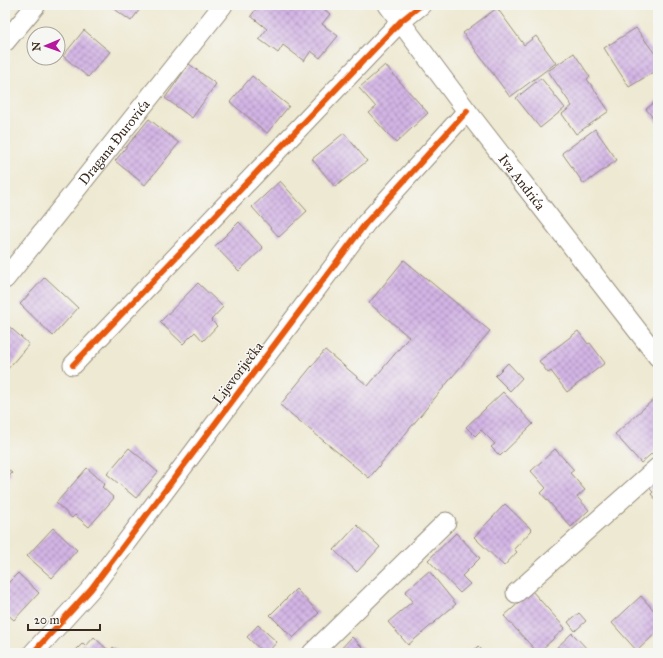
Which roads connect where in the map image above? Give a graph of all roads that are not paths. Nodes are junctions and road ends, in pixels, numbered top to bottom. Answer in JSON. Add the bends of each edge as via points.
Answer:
{"nodes":[{"id":1,"x":36,"y":5,"type":"edge"},
{"id":2,"x":223,"y":5,"type":"edge"},
{"id":3,"x":388,"y":5,"type":"edge"},
{"id":4,"x":421,"y":5,"type":"edge"},
{"id":5,"x":401,"y":21,"type":"junction"},
{"id":6,"x":5,"y":42,"type":"edge"},
{"id":7,"x":467,"y":111,"type":"junction"},
{"id":8,"x":5,"y":279,"type":"edge"},
{"id":9,"x":658,"y":357,"type":"edge"},
{"id":10,"x":73,"y":365,"type":"dead end"},
{"id":11,"x":658,"y":466,"type":"edge"},
{"id":12,"x":446,"y":522,"type":"dead end"},
{"id":13,"x":516,"y":593,"type":"dead end"},
{"id":14,"x":33,"y":653,"type":"edge"},
{"id":15,"x":312,"y":653,"type":"edge"}],
"edges":[{"from":1,"to":6,"type":"street"},
{"from":2,"to":8,"type":"street","name":"Dragana Đurovića"},
{"from":3,"to":5,"type":"street","name":"Iva Andrića"},
{"from":4,"to":5,"type":"street"},
{"from":5,"to":7,"type":"street","name":"Iva Andrića"},
{"from":5,"to":10,"type":"street"},
{"from":7,"to":9,"type":"street","name":"Iva Andrića"},
{"from":7,"to":14,"type":"street","name":"Lijevoriječka","via":[[366,223],[91,589]]},
{"from":11,"to":13,"type":"street"},
{"from":12,"to":15,"type":"street"}]}
